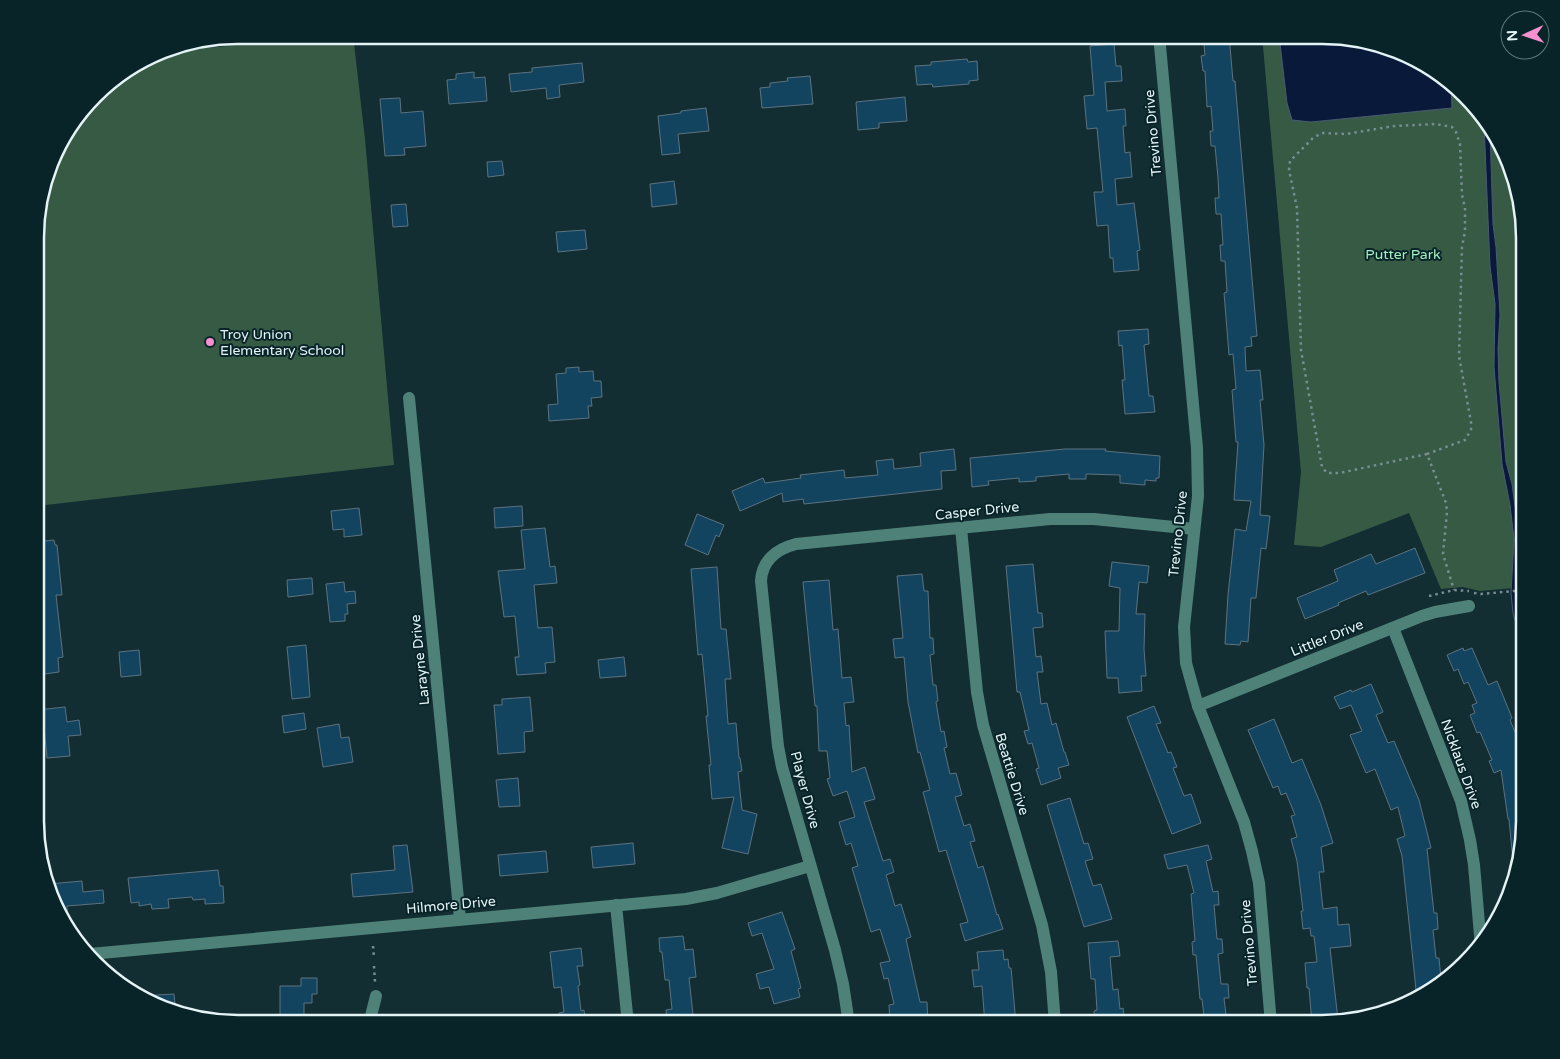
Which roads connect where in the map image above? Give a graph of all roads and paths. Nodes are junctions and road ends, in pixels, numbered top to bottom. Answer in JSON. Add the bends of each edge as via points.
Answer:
{"nodes":[{"id":1,"x":1160,"y":44,"type":"edge"},
{"id":2,"x":409,"y":398,"type":"dead end"},
{"id":3,"x":1427,"y":454,"type":"junction"},
{"id":4,"x":961,"y":528,"type":"junction"},
{"id":5,"x":1194,"y":529,"type":"junction"},
{"id":6,"x":768,"y":560,"type":"joint"},
{"id":7,"x":1454,"y":590,"type":"junction"},
{"id":8,"x":1516,"y":591,"type":"edge"},
{"id":9,"x":1428,"y":596,"type":"dead end"},
{"id":10,"x":1470,"y":606,"type":"dead end"},
{"id":11,"x":1393,"y":628,"type":"junction"},
{"id":12,"x":1198,"y":706,"type":"junction"},
{"id":13,"x":810,"y":866,"type":"junction"},
{"id":14,"x":616,"y":905,"type":"junction"},
{"id":15,"x":460,"y":919,"type":"junction"},
{"id":16,"x":1479,"y":935,"type":"edge"},
{"id":17,"x":373,"y":946,"type":"dead end"},
{"id":18,"x":96,"y":953,"type":"edge"},
{"id":19,"x":374,"y":958,"type":"dead end"},
{"id":20,"x":376,"y":996,"type":"dead end"},
{"id":21,"x":372,"y":1015,"type":"edge"},
{"id":22,"x":627,"y":1015,"type":"edge"},
{"id":23,"x":848,"y":1015,"type":"edge"},
{"id":24,"x":1055,"y":1015,"type":"edge"},
{"id":25,"x":1270,"y":1015,"type":"edge"}],
"edges":[{"from":1,"to":5,"type":"street","name":"Trevino Drive","via":[[1197,448],[1198,496]]},
{"from":2,"to":15,"type":"street","name":"Larayne Drive"},
{"from":3,"to":3,"type":"path","via":[[1340,473],[1327,473],[1322,467],[1301,350],[1297,208],[1289,170],[1290,161],[1296,154],[1322,133],[1346,134],[1394,126],[1436,124],[1452,126],[1460,144],[1465,231],[1459,356],[1472,422],[1465,440]]},
{"from":3,"to":7,"type":"path","via":[[1448,512],[1443,554]]},
{"from":4,"to":5,"type":"street","name":"Casper Drive","via":[[1094,519]]},
{"from":4,"to":6,"type":"street","name":"Casper Drive","via":[[796,544],[778,550]]},
{"from":4,"to":24,"type":"street","name":"Beattie Drive","via":[[981,719],[1044,932]]},
{"from":5,"to":12,"type":"street","name":"Trevino Drive","via":[[1184,638],[1187,673]]},
{"from":6,"to":13,"type":"street","name":"Player Drive","via":[[761,581],[778,746],[786,786]]},
{"from":7,"to":8,"type":"path","via":[[1481,594]]},
{"from":7,"to":9,"type":"path"},
{"from":10,"to":11,"type":"street","name":"Littler Drive","via":[[1435,612]]},
{"from":11,"to":12,"type":"street","name":"Littler Drive"},
{"from":11,"to":16,"type":"street","name":"Nicklaus Drive","via":[[1461,801],[1474,865]]},
{"from":12,"to":25,"type":"street","name":"Trevino Drive","via":[[1244,822],[1252,851],[1259,883]]},
{"from":13,"to":14,"type":"street","name":"Hilmore Drive","via":[[717,893]]},
{"from":13,"to":23,"type":"street","name":"Player Drive","via":[[836,950]]},
{"from":14,"to":15,"type":"street","name":"Hilmore Drive"},
{"from":14,"to":22,"type":"street"},
{"from":15,"to":18,"type":"street","name":"Hilmore Drive"},
{"from":17,"to":19,"type":"path"},
{"from":20,"to":21,"type":"street"}]}
